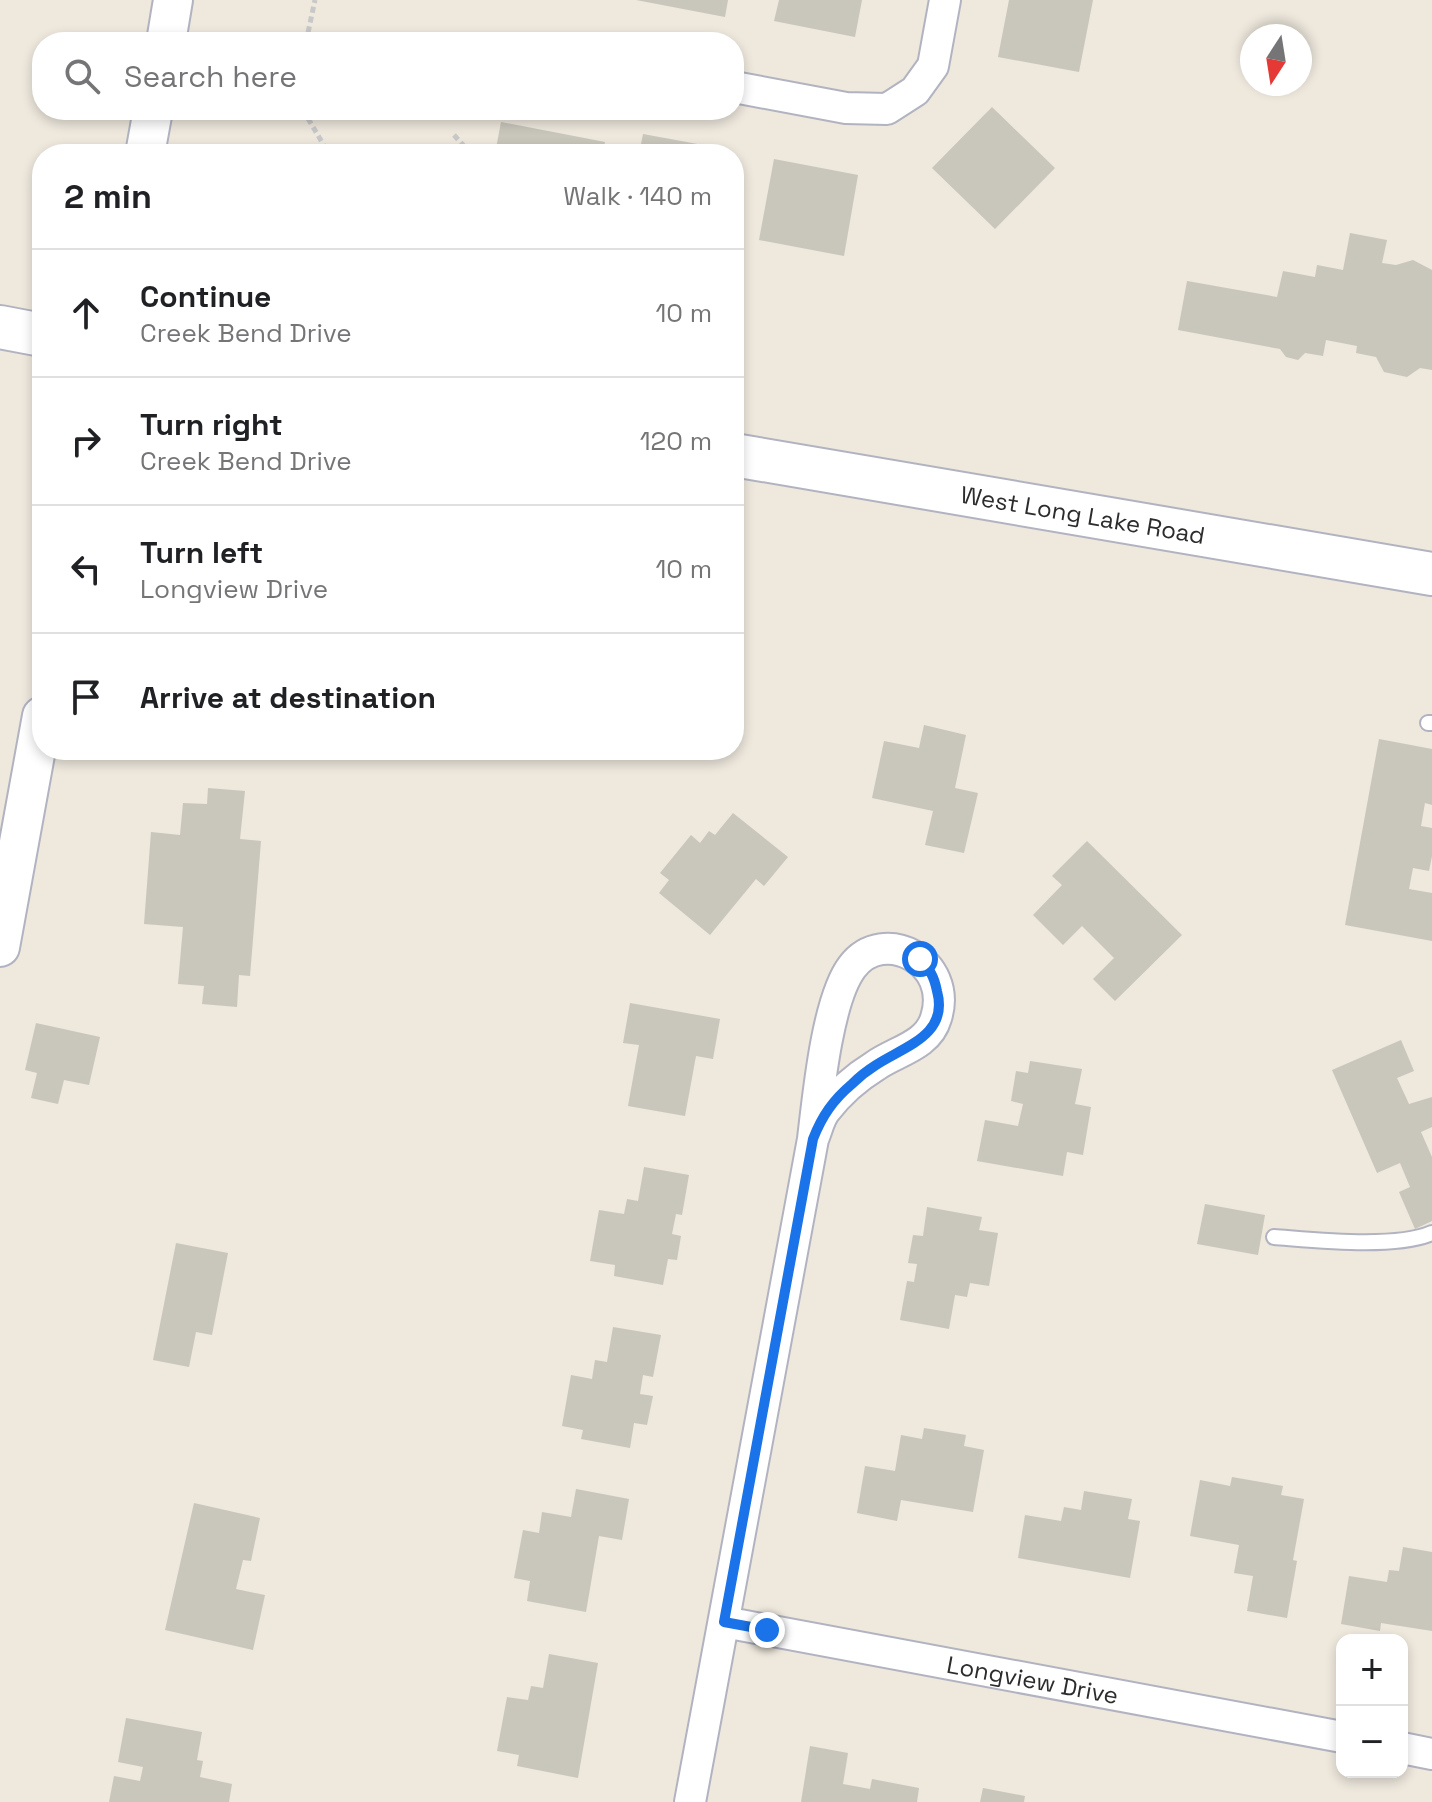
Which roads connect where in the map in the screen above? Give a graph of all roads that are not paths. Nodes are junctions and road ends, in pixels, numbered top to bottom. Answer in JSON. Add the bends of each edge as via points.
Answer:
{"nodes":[{"id":1,"x":173,"y":0,"type":"edge"},
{"id":2,"x":945,"y":0,"type":"edge"},
{"id":3,"x":168,"y":32,"type":"edge"},
{"id":4,"x":744,"y":89,"type":"edge"},
{"id":5,"x":151,"y":120,"type":"edge"},
{"id":6,"x":147,"y":144,"type":"edge"},
{"id":7,"x":0,"y":327,"type":"edge"},
{"id":8,"x":32,"y":333,"type":"edge"},
{"id":9,"x":744,"y":457,"type":"edge"},
{"id":10,"x":1432,"y":574,"type":"edge"},
{"id":11,"x":34,"y":760,"type":"edge"},
{"id":12,"x":0,"y":947,"type":"edge"},
{"id":13,"x":813,"y":1139,"type":"junction"},
{"id":14,"x":1432,"y":1233,"type":"edge"},
{"id":15,"x":1274,"y":1237,"type":"dead end"},
{"id":16,"x":724,"y":1622,"type":"junction"},
{"id":17,"x":1336,"y":1736,"type":"edge"},
{"id":18,"x":1408,"y":1749,"type":"edge"},
{"id":19,"x":1432,"y":1754,"type":"edge"},
{"id":20,"x":690,"y":1802,"type":"edge"}],
"edges":[{"from":1,"to":3,"type":"street"},
{"from":2,"to":4,"type":"street","via":[[933,66],[915,91],[887,109],[846,108]]},
{"from":5,"to":6,"type":"street"},
{"from":7,"to":8,"type":"main road"},
{"from":9,"to":10,"type":"main road","name":"West Long Lake Road"},
{"from":11,"to":12,"type":"street"},
{"from":13,"to":13,"type":"street","via":[[824,1112],[850,1085],[926,1036],[935,1022],[940,1001],[933,972],[920,959],[889,950],[870,953],[845,977],[819,1086]]},
{"from":13,"to":16,"type":"street"},
{"from":14,"to":15,"type":"lane","via":[[1387,1241]]},
{"from":16,"to":17,"type":"street","name":"Longview Drive"},
{"from":16,"to":20,"type":"street"},
{"from":18,"to":19,"type":"street"}]}
